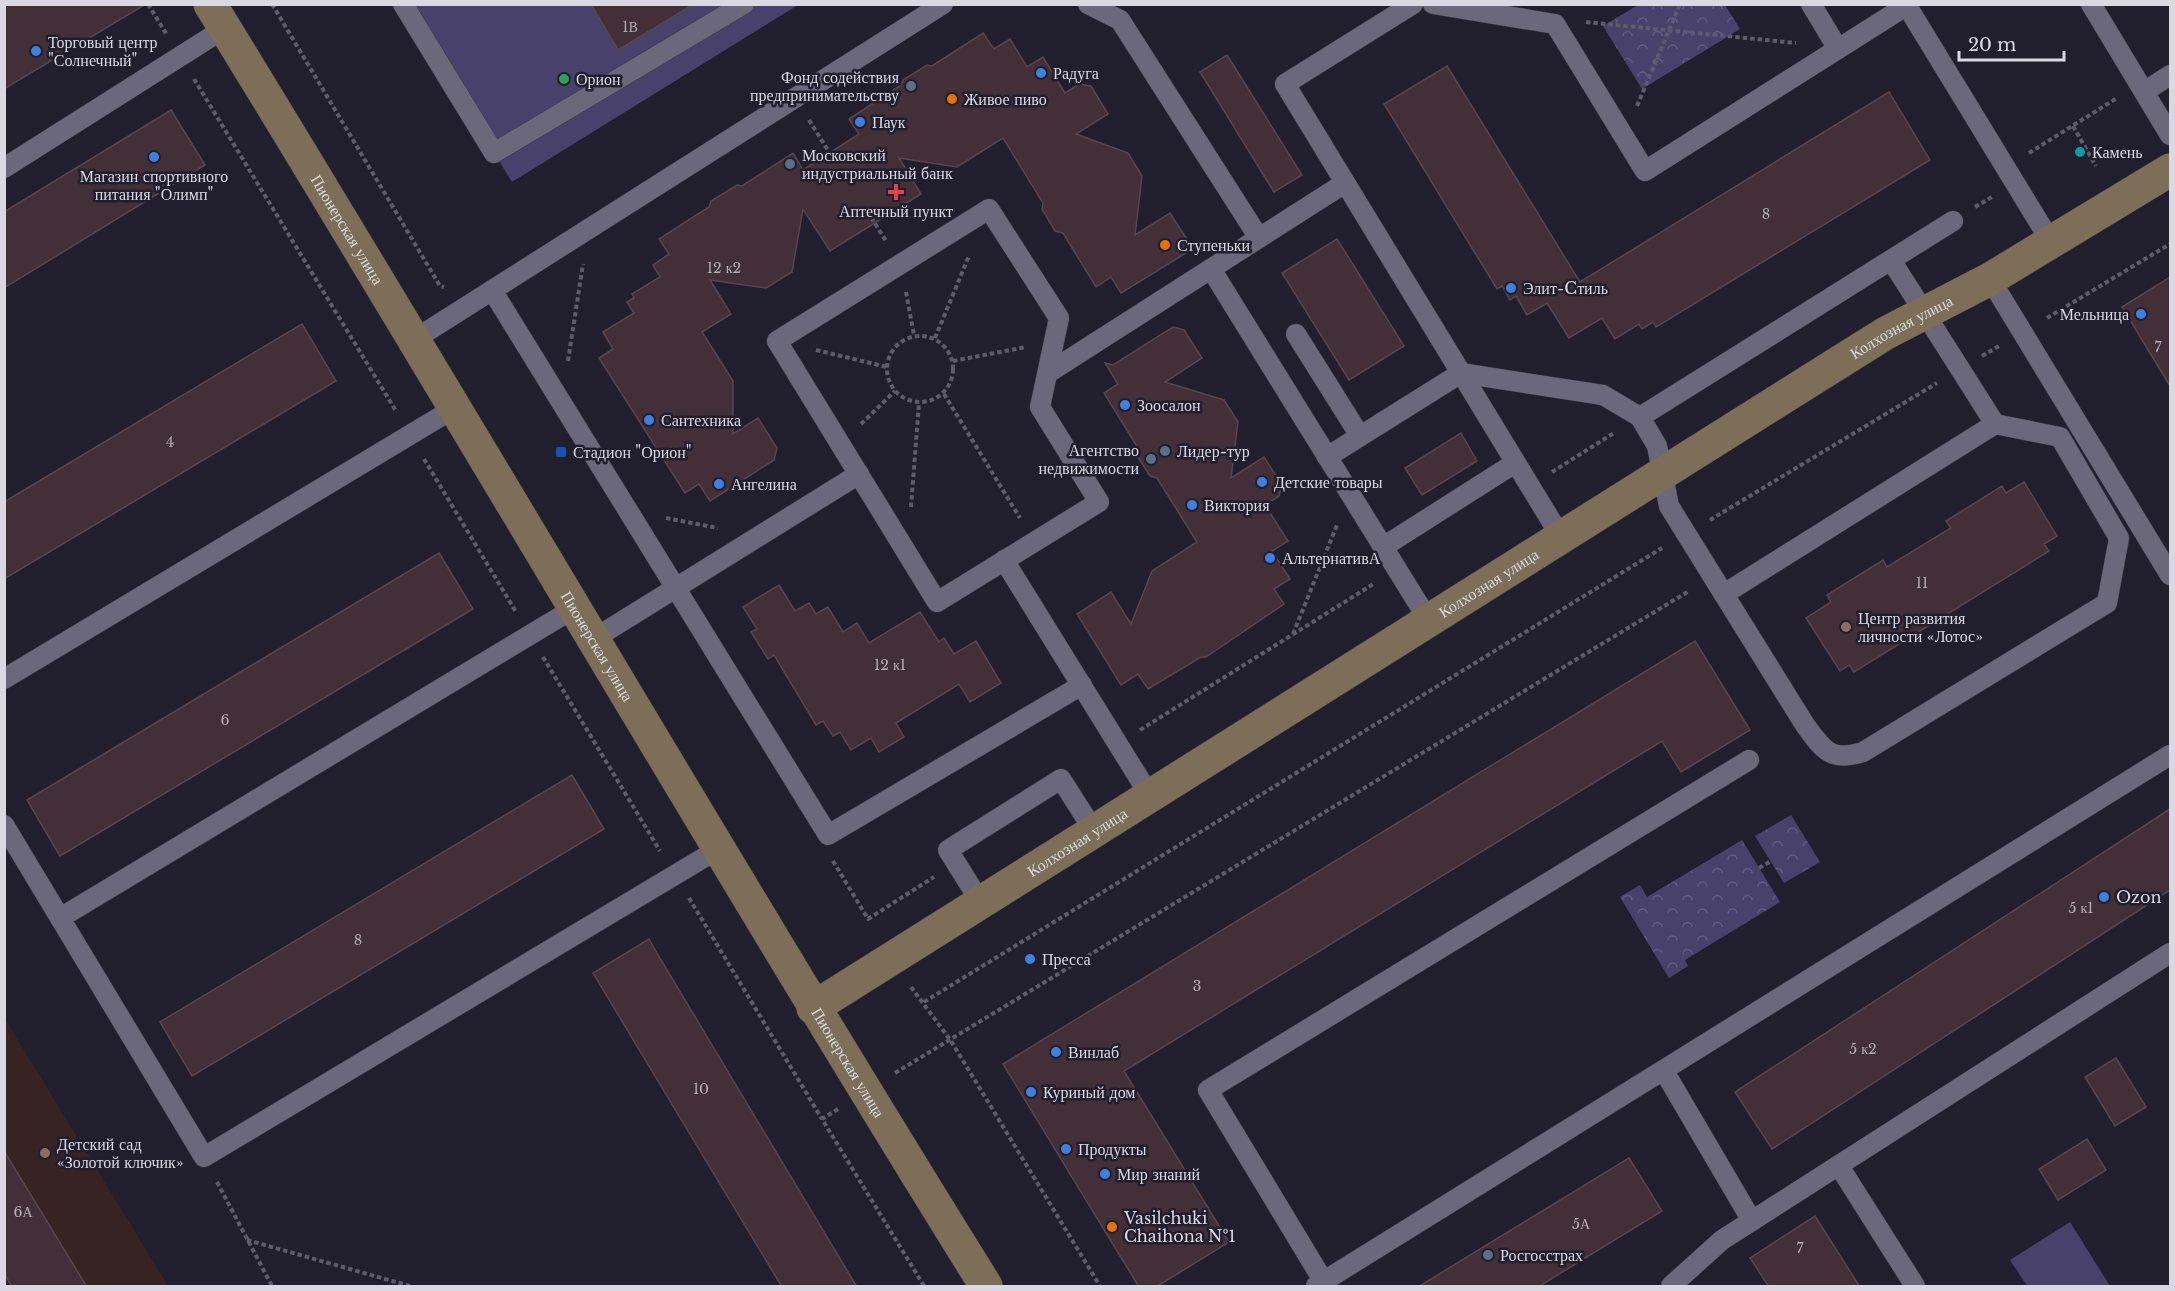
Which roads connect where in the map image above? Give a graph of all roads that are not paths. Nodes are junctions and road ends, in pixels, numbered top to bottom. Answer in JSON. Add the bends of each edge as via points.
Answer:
{"nodes":[{"id":1,"x":403,"y":4,"type":"edge"},
{"id":2,"x":744,"y":4,"type":"edge"},
{"id":3,"x":943,"y":4,"type":"edge"},
{"id":4,"x":1088,"y":4,"type":"edge"},
{"id":5,"x":1413,"y":4,"type":"edge"},
{"id":6,"x":1433,"y":4,"type":"edge"},
{"id":7,"x":1811,"y":4,"type":"edge"},
{"id":8,"x":2091,"y":4,"type":"edge"},
{"id":9,"x":1908,"y":5,"type":"edge"},
{"id":10,"x":1497,"y":9,"type":"edge"},
{"id":11,"x":218,"y":16,"type":"edge"},
{"id":12,"x":1838,"y":49,"type":"junction"},
{"id":13,"x":2170,"y":75,"type":"edge"},
{"id":14,"x":2144,"y":92,"type":"junction"},
{"id":15,"x":2170,"y":135,"type":"edge"},
{"id":16,"x":4,"y":168,"type":"edge"},
{"id":17,"x":2170,"y":170,"type":"edge"},
{"id":18,"x":1345,"y":183,"type":"junction"},
{"id":19,"x":1953,"y":221,"type":"road end"},
{"id":20,"x":1258,"y":238,"type":"junction"},
{"id":21,"x":2051,"y":242,"type":"junction"},
{"id":22,"x":1891,"y":260,"type":"junction"},
{"id":23,"x":1210,"y":269,"type":"junction"},
{"id":24,"x":1990,"y":279,"type":"junction"},
{"id":25,"x":486,"y":294,"type":"junction"},
{"id":26,"x":1925,"y":313,"type":"junction"},
{"id":27,"x":1296,"y":334,"type":"dead end"},
{"id":28,"x":412,"y":341,"type":"junction"},
{"id":29,"x":1048,"y":373,"type":"junction"},
{"id":30,"x":1461,"y":373,"type":"junction"},
{"id":31,"x":453,"y":409,"type":"junction"},
{"id":32,"x":1640,"y":417,"type":"junction"},
{"id":33,"x":1995,"y":424,"type":"junction"},
{"id":34,"x":1360,"y":436,"type":"junction"},
{"id":35,"x":1327,"y":457,"type":"junction"},
{"id":36,"x":1515,"y":463,"type":"junction"},
{"id":37,"x":2105,"y":467,"type":"junction"},
{"id":38,"x":1662,"y":473,"type":"junction"},
{"id":39,"x":859,"y":474,"type":"junction"},
{"id":40,"x":2085,"y":480,"type":"junction"},
{"id":41,"x":1561,"y":537,"type":"junction"},
{"id":42,"x":1383,"y":546,"type":"junction"},
{"id":43,"x":1004,"y":560,"type":"junction"},
{"id":44,"x":2170,"y":575,"type":"edge"},
{"id":45,"x":675,"y":588,"type":"junction"},
{"id":46,"x":1724,"y":594,"type":"junction"},
{"id":47,"x":573,"y":609,"type":"junction"},
{"id":48,"x":1429,"y":621,"type":"junction"},
{"id":49,"x":592,"y":640,"type":"junction"},
{"id":50,"x":4,"y":679,"type":"edge"},
{"id":51,"x":1082,"y":685,"type":"junction"},
{"id":52,"x":2170,"y":755,"type":"edge"},
{"id":53,"x":1749,"y":760,"type":"dead end"},
{"id":54,"x":1150,"y":796,"type":"junction"},
{"id":55,"x":4,"y":825,"type":"edge"},
{"id":56,"x":1094,"y":831,"type":"junction"},
{"id":57,"x":720,"y":848,"type":"junction"},
{"id":58,"x":981,"y":903,"type":"junction"},
{"id":59,"x":60,"y":918,"type":"junction"},
{"id":60,"x":2170,"y":953,"type":"edge"},
{"id":61,"x":813,"y":1008,"type":"junction"},
{"id":62,"x":1664,"y":1071,"type":"junction"},
{"id":63,"x":1839,"y":1166,"type":"junction"},
{"id":64,"x":1752,"y":1221,"type":"junction"},
{"id":65,"x":1320,"y":1284,"type":"edge"},
{"id":66,"x":986,"y":1287,"type":"edge"},
{"id":67,"x":1671,"y":1287,"type":"edge"},
{"id":68,"x":1915,"y":1287,"type":"edge"}],
"edges":[{"from":1,"to":2,"type":"lane","via":[[494,153]]},
{"from":3,"to":25,"type":"lane"},
{"from":4,"to":20,"type":"lane","via":[[1120,20]]},
{"from":5,"to":18,"type":"lane","via":[[1285,84]]},
{"from":6,"to":10,"type":"lane"},
{"from":7,"to":12,"type":"lane"},
{"from":8,"to":14,"type":"lane"},
{"from":9,"to":12,"type":"lane"},
{"from":9,"to":21,"type":"lane"},
{"from":10,"to":12,"type":"lane","via":[[1555,24],[1645,171]]},
{"from":11,"to":16,"type":"lane","via":[[180,56]]},
{"from":11,"to":28,"type":"street","name":"Пионерская улица"},
{"from":13,"to":14,"type":"lane"},
{"from":14,"to":15,"type":"lane"},
{"from":17,"to":21,"type":"street","name":"Колхозная улица"},
{"from":18,"to":20,"type":"lane"},
{"from":18,"to":30,"type":"lane"},
{"from":19,"to":22,"type":"lane"},
{"from":20,"to":23,"type":"lane"},
{"from":21,"to":24,"type":"street","name":"Колхозная улица"},
{"from":22,"to":26,"type":"lane"},
{"from":22,"to":32,"type":"lane"},
{"from":23,"to":29,"type":"lane"},
{"from":23,"to":35,"type":"lane"},
{"from":24,"to":26,"type":"street","name":"Колхозная улица"},
{"from":24,"to":37,"type":"lane"},
{"from":25,"to":28,"type":"lane"},
{"from":25,"to":45,"type":"lane"},
{"from":26,"to":33,"type":"lane"},
{"from":26,"to":38,"type":"street","name":"Колхозная улица"},
{"from":27,"to":34,"type":"lane"},
{"from":28,"to":31,"type":"street","name":"Пионерская улица"},
{"from":29,"to":39,"type":"lane","via":[[1059,318],[989,208],[777,341]]},
{"from":29,"to":43,"type":"lane","via":[[1040,407],[1099,502]]},
{"from":30,"to":32,"type":"lane","via":[[1603,395]]},
{"from":30,"to":34,"type":"lane"},
{"from":30,"to":36,"type":"lane"},
{"from":31,"to":47,"type":"street","name":"Пионерская улица"},
{"from":31,"to":50,"type":"lane"},
{"from":32,"to":38,"type":"lane","via":[[1657,446]]},
{"from":33,"to":40,"type":"lane","via":[[2060,437]]},
{"from":33,"to":46,"type":"lane"},
{"from":34,"to":35,"type":"lane"},
{"from":35,"to":42,"type":"lane"},
{"from":36,"to":41,"type":"lane"},
{"from":36,"to":42,"type":"lane"},
{"from":37,"to":40,"type":"lane"},
{"from":37,"to":44,"type":"lane"},
{"from":38,"to":41,"type":"street","name":"Колхозная улица"},
{"from":38,"to":46,"type":"lane","via":[[1669,506]]},
{"from":39,"to":43,"type":"lane","via":[[937,602]]},
{"from":39,"to":45,"type":"lane"},
{"from":40,"to":46,"type":"lane","via":[[2120,537],[2107,603],[1863,752],[1844,758],[1817,742]]},
{"from":41,"to":48,"type":"street","name":"Колхозная улица"},
{"from":42,"to":48,"type":"lane"},
{"from":43,"to":51,"type":"lane"},
{"from":45,"to":49,"type":"lane"},
{"from":45,"to":51,"type":"lane","via":[[828,835]]},
{"from":47,"to":49,"type":"street","name":"Пионерская улица"},
{"from":47,"to":59,"type":"lane"},
{"from":48,"to":54,"type":"street","name":"Колхозная улица"},
{"from":49,"to":57,"type":"street","name":"Пионерская улица"},
{"from":51,"to":54,"type":"lane"},
{"from":52,"to":62,"type":"lane"},
{"from":53,"to":65,"type":"lane","via":[[1208,1090]]},
{"from":54,"to":56,"type":"street","name":"Колхозная улица"},
{"from":55,"to":59,"type":"lane"},
{"from":56,"to":58,"type":"street","name":"Колхозная улица"},
{"from":56,"to":58,"type":"lane","via":[[1061,779],[948,850]]},
{"from":57,"to":59,"type":"lane","via":[[204,1157]]},
{"from":57,"to":61,"type":"street","name":"Пионерская улица"},
{"from":58,"to":61,"type":"street","name":"Колхозная улица"},
{"from":60,"to":63,"type":"lane"},
{"from":61,"to":66,"type":"street","name":"Пионерская улица"},
{"from":62,"to":64,"type":"lane"},
{"from":62,"to":65,"type":"lane"},
{"from":63,"to":64,"type":"lane"},
{"from":63,"to":68,"type":"lane"},
{"from":64,"to":67,"type":"lane","via":[[1722,1240]]}]}
